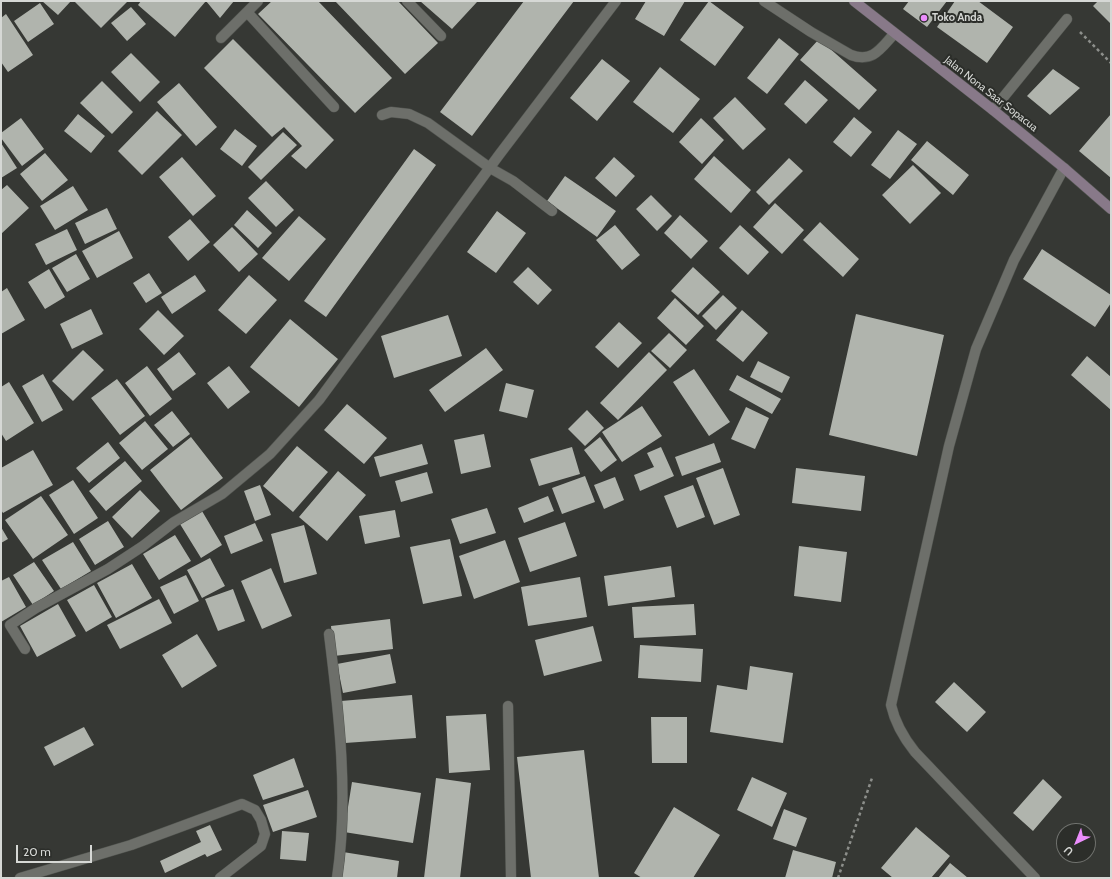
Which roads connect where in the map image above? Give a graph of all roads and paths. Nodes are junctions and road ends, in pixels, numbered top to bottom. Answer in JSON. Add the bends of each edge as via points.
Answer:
{"nodes":[{"id":1,"x":258,"y":1,"type":"edge"},
{"id":2,"x":407,"y":1,"type":"edge"},
{"id":3,"x":616,"y":1,"type":"edge"},
{"id":4,"x":764,"y":1,"type":"edge"},
{"id":5,"x":854,"y":1,"type":"edge"},
{"id":6,"x":247,"y":12,"type":"junction"},
{"id":7,"x":1068,"y":19,"type":"joint"},
{"id":8,"x":894,"y":34,"type":"junction"},
{"id":9,"x":441,"y":36,"type":"dead end"},
{"id":10,"x":221,"y":38,"type":"dead end"},
{"id":11,"x":1111,"y":63,"type":"edge"},
{"id":12,"x":334,"y":107,"type":"dead end"},
{"id":13,"x":993,"y":110,"type":"junction"},
{"id":14,"x":382,"y":115,"type":"dead end"},
{"id":15,"x":490,"y":168,"type":"junction"},
{"id":16,"x":1064,"y":168,"type":"junction"},
{"id":17,"x":1111,"y":209,"type":"edge"},
{"id":18,"x":552,"y":211,"type":"dead end"},
{"id":19,"x":329,"y":634,"type":"dead end"},
{"id":20,"x":25,"y":649,"type":"dead end"},
{"id":21,"x":508,"y":706,"type":"dead end"},
{"id":22,"x":872,"y":778,"type":"dead end"},
{"id":23,"x":20,"y":878,"type":"edge"},
{"id":24,"x":220,"y":878,"type":"edge"},
{"id":25,"x":337,"y":878,"type":"edge"},
{"id":26,"x":511,"y":878,"type":"edge"},
{"id":27,"x":838,"y":878,"type":"edge"},
{"id":28,"x":1035,"y":878,"type":"edge"}],
"edges":[{"from":1,"to":6,"type":"street"},
{"from":2,"to":9,"type":"street"},
{"from":3,"to":15,"type":"street"},
{"from":4,"to":8,"type":"street","via":[[851,56],[863,58],[876,54]]},
{"from":5,"to":8,"type":"main road","name":"Jalan Nona Saar Sopacua"},
{"from":6,"to":10,"type":"street"},
{"from":6,"to":12,"type":"street"},
{"from":7,"to":11,"type":"path"},
{"from":7,"to":13,"type":"street"},
{"from":8,"to":13,"type":"main road","name":"Jalan Nona Saar Sopacua"},
{"from":13,"to":16,"type":"main road","name":"Jalan Nona Saar Sopacua"},
{"from":14,"to":15,"type":"street","via":[[391,112],[409,114],[428,123]]},
{"from":15,"to":18,"type":"street","via":[[513,181]]},
{"from":15,"to":20,"type":"street","via":[[319,400],[270,454],[222,494],[174,522],[143,546],[10,625]]},
{"from":16,"to":17,"type":"main road","name":"Jalan Nona Saar Sopacua"},
{"from":16,"to":28,"type":"street","via":[[1014,260],[976,349],[949,446],[891,705],[899,728],[914,752]]},
{"from":19,"to":25,"type":"street","via":[[341,756],[342,826]]},
{"from":21,"to":26,"type":"street"},
{"from":22,"to":27,"type":"path"},
{"from":23,"to":24,"type":"street","via":[[131,845],[242,804],[255,810],[262,820],[265,834],[261,846]]}]}
